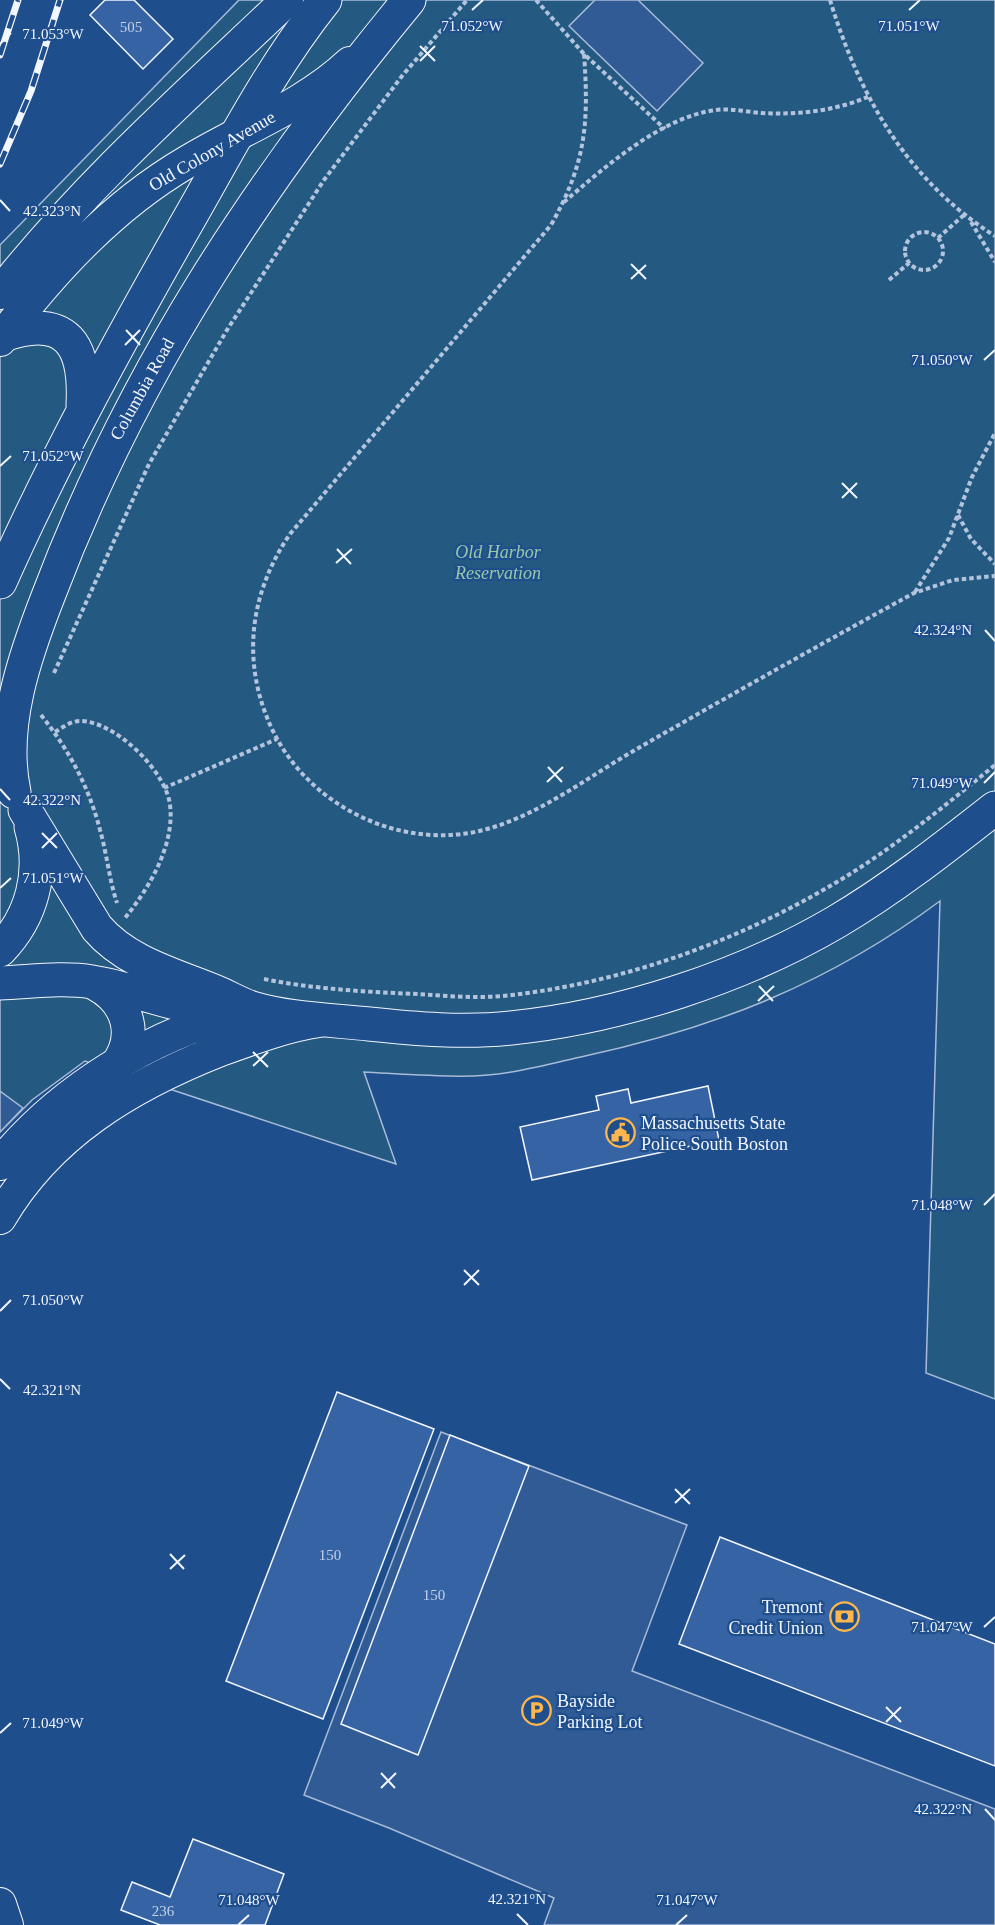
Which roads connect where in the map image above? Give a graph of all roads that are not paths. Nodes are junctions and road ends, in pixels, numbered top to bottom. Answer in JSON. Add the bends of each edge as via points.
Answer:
{"nodes":[{"id":1,"x":287,"y":0,"type":"edge"},
{"id":2,"x":325,"y":0,"type":"edge"},
{"id":3,"x":409,"y":0,"type":"edge"},
{"id":4,"x":381,"y":34,"type":"junction"},
{"id":5,"x":238,"y":133,"type":"junction"},
{"id":6,"x":0,"y":293,"type":"edge"},
{"id":7,"x":2,"y":338,"type":"edge"},
{"id":8,"x":83,"y":407,"type":"junction"},
{"id":9,"x":0,"y":582,"type":"edge"},
{"id":10,"x":13,"y":792,"type":"edge"},
{"id":11,"x":995,"y":808,"type":"edge"},
{"id":12,"x":0,"y":950,"type":"edge"},
{"id":13,"x":91,"y":982,"type":"junction"},
{"id":14,"x":0,"y":983,"type":"edge"},
{"id":15,"x":255,"y":993,"type":"junction"},
{"id":16,"x":327,"y":1020,"type":"junction"},
{"id":17,"x":116,"y":1066,"type":"junction"},
{"id":18,"x":0,"y":1164,"type":"edge"},
{"id":19,"x":0,"y":1218,"type":"edge"},
{"id":20,"x":0,"y":1904,"type":"edge"},
{"id":21,"x":7,"y":1925,"type":"edge"}],
"edges":[{"from":1,"to":6,"type":"street","via":[[90,190]]},
{"from":2,"to":5,"type":"main road","via":[[307,22]]},
{"from":3,"to":4,"type":"main road","name":"Old Colony Avenue"},
{"from":4,"to":5,"type":"street","name":"Old Colony Avenue","via":[[311,95]]},
{"from":4,"to":10,"type":"main road","name":"Columbia Road","via":[[299,140],[228,243],[164,349],[99,471],[62,558],[21,674],[8,755]]},
{"from":5,"to":7,"type":"street","name":"Old Colony Avenue","via":[[173,170],[104,223],[58,270]]},
{"from":5,"to":8,"type":"main road"},
{"from":7,"to":8,"type":"main road","via":[[23,329],[42,328],[59,333],[72,343],[80,354],[84,372]]},
{"from":8,"to":9,"type":"main road"},
{"from":10,"to":12,"type":"main road","name":"Columbia Road","via":[[35,849],[34,888],[20,925]]},
{"from":10,"to":15,"type":"main road","via":[[97,928],[111,943],[130,956]]},
{"from":11,"to":16,"type":"main road","via":[[896,883],[835,922],[757,961],[677,991],[576,1018],[510,1028],[454,1030]]},
{"from":13,"to":14,"type":"main road"},
{"from":13,"to":15,"type":"main road","via":[[186,1007],[213,1010]]},
{"from":13,"to":17,"type":"main road","via":[[118,1002],[128,1021],[128,1042]]},
{"from":15,"to":16,"type":"main road"},
{"from":15,"to":17,"type":"street"},
{"from":16,"to":19,"type":"street","via":[[235,1045],[131,1091],[86,1121],[49,1153]]},
{"from":17,"to":18,"type":"street","via":[[48,1114]]},
{"from":20,"to":21,"type":"street"}]}
